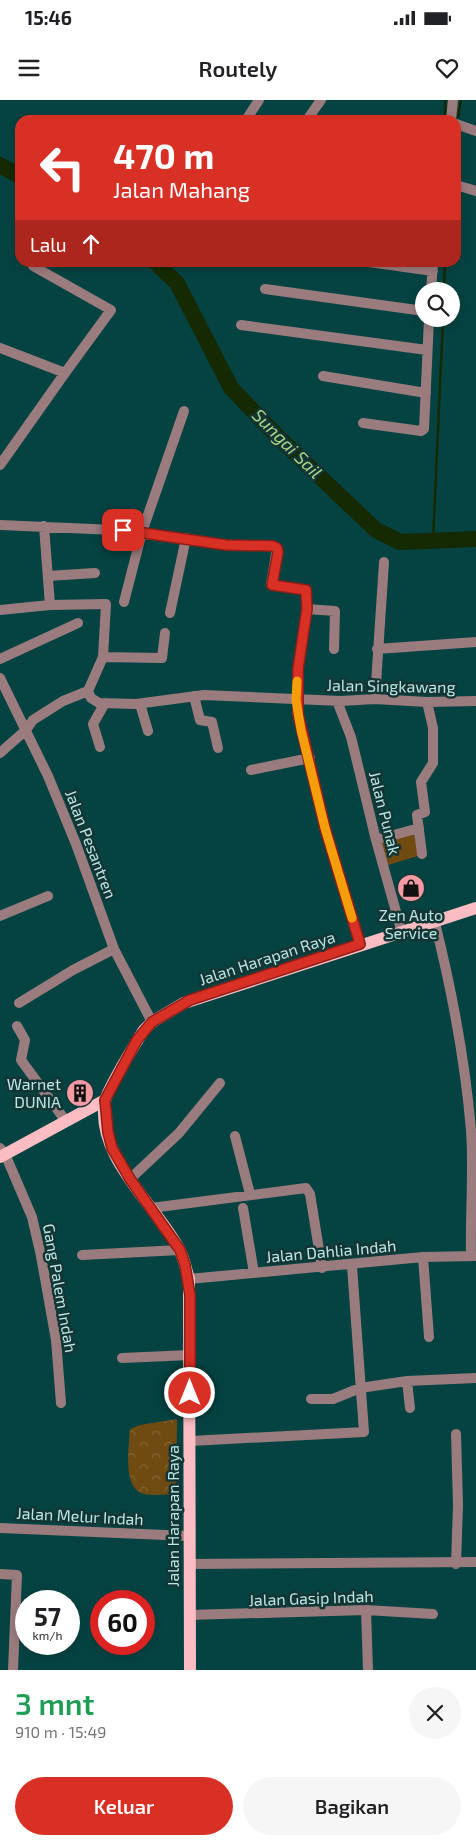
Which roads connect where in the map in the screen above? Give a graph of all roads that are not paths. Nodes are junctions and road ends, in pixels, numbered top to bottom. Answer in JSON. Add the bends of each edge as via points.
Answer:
{"nodes":[{"id":1,"x":258,"y":100,"type":"edge"},
{"id":2,"x":320,"y":100,"type":"edge"},
{"id":3,"x":453,"y":100,"type":"edge"},
{"id":4,"x":249,"y":115,"type":"edge"},
{"id":5,"x":310,"y":115,"type":"edge"},
{"id":6,"x":452,"y":115,"type":"edge"},
{"id":7,"x":461,"y":126,"type":"edge"},
{"id":8,"x":476,"y":131,"type":"edge"},
{"id":9,"x":461,"y":186,"type":"edge"},
{"id":10,"x":476,"y":191,"type":"edge"},
{"id":11,"x":36,"y":267,"type":"edge"},
{"id":12,"x":433,"y":267,"type":"edge"},
{"id":13,"x":432,"y":282,"type":"edge"},
{"id":14,"x":265,"y":289,"type":"dead end"},
{"id":15,"x":415,"y":310,"type":"edge"},
{"id":16,"x":241,"y":325,"type":"dead end"},
{"id":17,"x":428,"y":327,"type":"edge"},
{"id":18,"x":0,"y":348,"type":"edge"},
{"id":19,"x":427,"y":350,"type":"junction"},
{"id":20,"x":65,"y":373,"type":"junction"},
{"id":21,"x":323,"y":376,"type":"dead end"},
{"id":22,"x":426,"y":393,"type":"junction"},
{"id":23,"x":184,"y":411,"type":"dead end"},
{"id":24,"x":363,"y":423,"type":"dead end"},
{"id":25,"x":0,"y":465,"type":"edge"},
{"id":26,"x":0,"y":525,"type":"edge"},
{"id":27,"x":44,"y":526,"type":"junction"},
{"id":28,"x":0,"y":529,"type":"edge"},
{"id":29,"x":142,"y":532,"type":"junction"},
{"id":30,"x":186,"y":538,"type":"junction"},
{"id":31,"x":384,"y":562,"type":"dead end"},
{"id":32,"x":95,"y":574,"type":"dead end"},
{"id":33,"x":48,"y":576,"type":"junction"},
{"id":34,"x":124,"y":602,"type":"dead end"},
{"id":35,"x":50,"y":605,"type":"junction"},
{"id":36,"x":307,"y":609,"type":"junction"},
{"id":37,"x":0,"y":610,"type":"edge"},
{"id":38,"x":170,"y":613,"type":"dead end"},
{"id":39,"x":78,"y":623,"type":"dead end"},
{"id":40,"x":165,"y":633,"type":"dead end"},
{"id":41,"x":476,"y":642,"type":"edge"},
{"id":42,"x":334,"y":649,"type":"dead end"},
{"id":43,"x":377,"y":649,"type":"junction"},
{"id":44,"x":103,"y":657,"type":"junction"},
{"id":45,"x":0,"y":659,"type":"edge"},
{"id":46,"x":0,"y":678,"type":"edge"},
{"id":47,"x":88,"y":691,"type":"junction"},
{"id":48,"x":194,"y":696,"type":"junction"},
{"id":49,"x":375,"y":698,"type":"junction"},
{"id":50,"x":296,"y":700,"type":"junction"},
{"id":51,"x":337,"y":700,"type":"junction"},
{"id":52,"x":476,"y":701,"type":"edge"},
{"id":53,"x":427,"y":702,"type":"junction"},
{"id":54,"x":105,"y":703,"type":"junction"},
{"id":55,"x":140,"y":704,"type":"junction"},
{"id":56,"x":26,"y":730,"type":"junction"},
{"id":57,"x":148,"y":732,"type":"dead end"},
{"id":58,"x":100,"y":747,"type":"dead end"},
{"id":59,"x":218,"y":748,"type":"dead end"},
{"id":60,"x":0,"y":753,"type":"edge"},
{"id":61,"x":310,"y":758,"type":"junction"},
{"id":62,"x":251,"y":770,"type":"dead end"},
{"id":63,"x":419,"y":828,"type":"junction"},
{"id":64,"x":376,"y":840,"type":"junction"},
{"id":65,"x":422,"y":854,"type":"dead end"},
{"id":66,"x":48,"y":896,"type":"dead end"},
{"id":67,"x":476,"y":908,"type":"edge"},
{"id":68,"x":0,"y":916,"type":"edge"},
{"id":69,"x":435,"y":923,"type":"junction"},
{"id":70,"x":402,"y":933,"type":"junction"},
{"id":71,"x":360,"y":944,"type":"junction"},
{"id":72,"x":114,"y":949,"type":"junction"},
{"id":73,"x":19,"y":1003,"type":"dead end"},
{"id":74,"x":152,"y":1022,"type":"junction"},
{"id":75,"x":17,"y":1026,"type":"dead end"},
{"id":76,"x":220,"y":1083,"type":"dead end"},
{"id":77,"x":105,"y":1100,"type":"junction"},
{"id":78,"x":65,"y":1120,"type":"junction"},
{"id":79,"x":234,"y":1136,"type":"dead end"},
{"id":80,"x":2,"y":1153,"type":"edge"},
{"id":81,"x":130,"y":1179,"type":"junction"},
{"id":82,"x":250,"y":1194,"type":"junction"},
{"id":83,"x":151,"y":1208,"type":"junction"},
{"id":84,"x":243,"y":1208,"type":"dead end"},
{"id":85,"x":180,"y":1250,"type":"junction"},
{"id":86,"x":82,"y":1255,"type":"dead end"},
{"id":87,"x":474,"y":1256,"type":"edge"},
{"id":88,"x":423,"y":1258,"type":"junction"},
{"id":89,"x":352,"y":1266,"type":"junction"},
{"id":90,"x":322,"y":1268,"type":"junction"},
{"id":91,"x":254,"y":1273,"type":"junction"},
{"id":92,"x":188,"y":1278,"type":"junction"},
{"id":93,"x":429,"y":1337,"type":"dead end"},
{"id":94,"x":190,"y":1356,"type":"junction"},
{"id":95,"x":122,"y":1358,"type":"dead end"},
{"id":96,"x":476,"y":1378,"type":"edge"},
{"id":97,"x":407,"y":1381,"type":"junction"},
{"id":98,"x":360,"y":1388,"type":"junction"},
{"id":99,"x":311,"y":1399,"type":"dead end"},
{"id":100,"x":61,"y":1403,"type":"dead end"},
{"id":101,"x":410,"y":1408,"type":"dead end"},
{"id":102,"x":456,"y":1434,"type":"dead end"},
{"id":103,"x":190,"y":1441,"type":"junction"},
{"id":104,"x":0,"y":1528,"type":"edge"},
{"id":105,"x":189,"y":1536,"type":"junction"},
{"id":106,"x":476,"y":1562,"type":"edge"},
{"id":107,"x":189,"y":1564,"type":"junction"},
{"id":108,"x":456,"y":1564,"type":"junction"},
{"id":109,"x":0,"y":1574,"type":"edge"},
{"id":110,"x":366,"y":1610,"type":"junction"},
{"id":111,"x":433,"y":1614,"type":"dead end"},
{"id":112,"x":189,"y":1615,"type":"junction"},
{"id":113,"x":13,"y":1670,"type":"edge"},
{"id":114,"x":190,"y":1670,"type":"edge"},
{"id":115,"x":368,"y":1670,"type":"edge"}],
"edges":[{"from":1,"to":4,"type":"street"},
{"from":2,"to":5,"type":"street"},
{"from":3,"to":6,"type":"street"},
{"from":7,"to":8,"type":"street"},
{"from":9,"to":10,"type":"street"},
{"from":11,"to":20,"type":"street","via":[[111,310]]},
{"from":12,"to":13,"type":"street"},
{"from":14,"to":15,"type":"street"},
{"from":16,"to":19,"type":"street"},
{"from":17,"to":19,"type":"street"},
{"from":18,"to":20,"type":"street"},
{"from":19,"to":22,"type":"street"},
{"from":20,"to":25,"type":"street"},
{"from":21,"to":22,"type":"street"},
{"from":22,"to":24,"type":"street","via":[[425,426],[421,431]]},
{"from":23,"to":29,"type":"street"},
{"from":26,"to":27,"type":"street"},
{"from":26,"to":28,"type":"street"},
{"from":27,"to":29,"type":"street"},
{"from":27,"to":33,"type":"street"},
{"from":29,"to":30,"type":"street"},
{"from":29,"to":34,"type":"street"},
{"from":30,"to":36,"type":"street","via":[[226,545],[277,548],[272,585],[306,590]]},
{"from":30,"to":38,"type":"street"},
{"from":31,"to":43,"type":"street"},
{"from":32,"to":33,"type":"street"},
{"from":33,"to":35,"type":"street"},
{"from":35,"to":37,"type":"street"},
{"from":35,"to":44,"type":"street","via":[[106,604]]},
{"from":36,"to":42,"type":"street","via":[[335,611]]},
{"from":36,"to":50,"type":"street"},
{"from":39,"to":45,"type":"street"},
{"from":40,"to":44,"type":"street","via":[[161,658]]},
{"from":41,"to":43,"type":"street"},
{"from":43,"to":49,"type":"street"},
{"from":44,"to":47,"type":"street"},
{"from":46,"to":56,"type":"street","name":"Jalan Pesantren"},
{"from":47,"to":54,"type":"street","via":[[95,701]]},
{"from":47,"to":56,"type":"street","via":[[63,700],[40,714]]},
{"from":48,"to":50,"type":"street","name":"Jalan Singkawang"},
{"from":48,"to":55,"type":"street","name":"Jalan Singkawang"},
{"from":48,"to":59,"type":"street","via":[[200,720],[212,722]]},
{"from":49,"to":51,"type":"street","name":"Jalan Singkawang"},
{"from":49,"to":53,"type":"street","name":"Jalan Singkawang"},
{"from":50,"to":51,"type":"street","name":"Jalan Singkawang"},
{"from":50,"to":61,"type":"street"},
{"from":51,"to":64,"type":"street","name":"Jalan Punak","via":[[351,737]]},
{"from":52,"to":53,"type":"street","name":"Jalan Singkawang"},
{"from":53,"to":63,"type":"street","via":[[433,728],[433,763],[421,782],[425,812],[417,815]]},
{"from":54,"to":55,"type":"street","name":"Jalan Singkawang"},
{"from":54,"to":58,"type":"street","via":[[93,724]]},
{"from":55,"to":57,"type":"street"},
{"from":56,"to":60,"type":"street"},
{"from":56,"to":72,"type":"street","name":"Jalan Pesantren","via":[[76,844]]},
{"from":61,"to":62,"type":"street"},
{"from":61,"to":71,"type":"street","via":[[325,828]]},
{"from":63,"to":64,"type":"street"},
{"from":63,"to":65,"type":"street"},
{"from":64,"to":70,"type":"street","name":"Jalan Punak"},
{"from":66,"to":68,"type":"street"},
{"from":67,"to":69,"type":"main road","name":"Jalan Harapan Raya"},
{"from":69,"to":70,"type":"main road","name":"Jalan Harapan Raya"},
{"from":69,"to":87,"type":"street","via":[[448,974],[471,1129]]},
{"from":70,"to":71,"type":"main road","name":"Jalan Harapan Raya"},
{"from":71,"to":74,"type":"main road","name":"Jalan Harapan Raya","via":[[190,1000]]},
{"from":72,"to":73,"type":"street"},
{"from":72,"to":74,"type":"street","name":"Jalan Pesantren"},
{"from":74,"to":77,"type":"main road","name":"Jalan Harapan Raya","via":[[137,1040]]},
{"from":75,"to":78,"type":"street","via":[[25,1040],[21,1060]]},
{"from":76,"to":81,"type":"street","via":[[179,1133]]},
{"from":77,"to":78,"type":"main road"},
{"from":77,"to":81,"type":"main road","name":"Jalan Harapan Raya","via":[[112,1148]]},
{"from":78,"to":80,"type":"main road"},
{"from":79,"to":82,"type":"street"},
{"from":80,"to":100,"type":"street","name":"Gang Palem Indah","via":[[32,1217],[42,1256],[56,1340]]},
{"from":81,"to":83,"type":"main road","name":"Jalan Harapan Raya"},
{"from":82,"to":83,"type":"street"},
{"from":82,"to":90,"type":"street","via":[[308,1190]]},
{"from":83,"to":85,"type":"main road","name":"Jalan Harapan Raya"},
{"from":84,"to":91,"type":"street"},
{"from":85,"to":86,"type":"street"},
{"from":85,"to":92,"type":"main road","name":"Jalan Harapan Raya"},
{"from":87,"to":88,"type":"street","name":"Jalan Dahlia Indah"},
{"from":88,"to":89,"type":"street","name":"Jalan Dahlia Indah"},
{"from":88,"to":93,"type":"street"},
{"from":89,"to":90,"type":"street","name":"Jalan Dahlia Indah"},
{"from":89,"to":98,"type":"street"},
{"from":90,"to":91,"type":"street","name":"Jalan Dahlia Indah"},
{"from":91,"to":92,"type":"street","name":"Jalan Dahlia Indah"},
{"from":92,"to":94,"type":"main road","name":"Jalan Harapan Raya"},
{"from":94,"to":95,"type":"street"},
{"from":94,"to":103,"type":"main road","name":"Jalan Harapan Raya"},
{"from":96,"to":97,"type":"street"},
{"from":97,"to":98,"type":"street"},
{"from":97,"to":101,"type":"street"},
{"from":98,"to":99,"type":"street","via":[[332,1399]]},
{"from":98,"to":103,"type":"street","via":[[362,1434]]},
{"from":102,"to":108,"type":"street"},
{"from":103,"to":105,"type":"main road","name":"Jalan Harapan Raya"},
{"from":104,"to":105,"type":"street","name":"Jalan Melur Indah"},
{"from":105,"to":107,"type":"main road","name":"Jalan Harapan Raya"},
{"from":106,"to":108,"type":"street"},
{"from":107,"to":108,"type":"street"},
{"from":107,"to":112,"type":"main road","name":"Jalan Harapan Raya"},
{"from":109,"to":113,"type":"street","via":[[17,1575]]},
{"from":110,"to":111,"type":"street","name":"Jalan Gasip Indah"},
{"from":110,"to":112,"type":"street","name":"Jalan Gasip Indah"},
{"from":110,"to":115,"type":"street"},
{"from":112,"to":114,"type":"main road","name":"Jalan Harapan Raya"}]}
